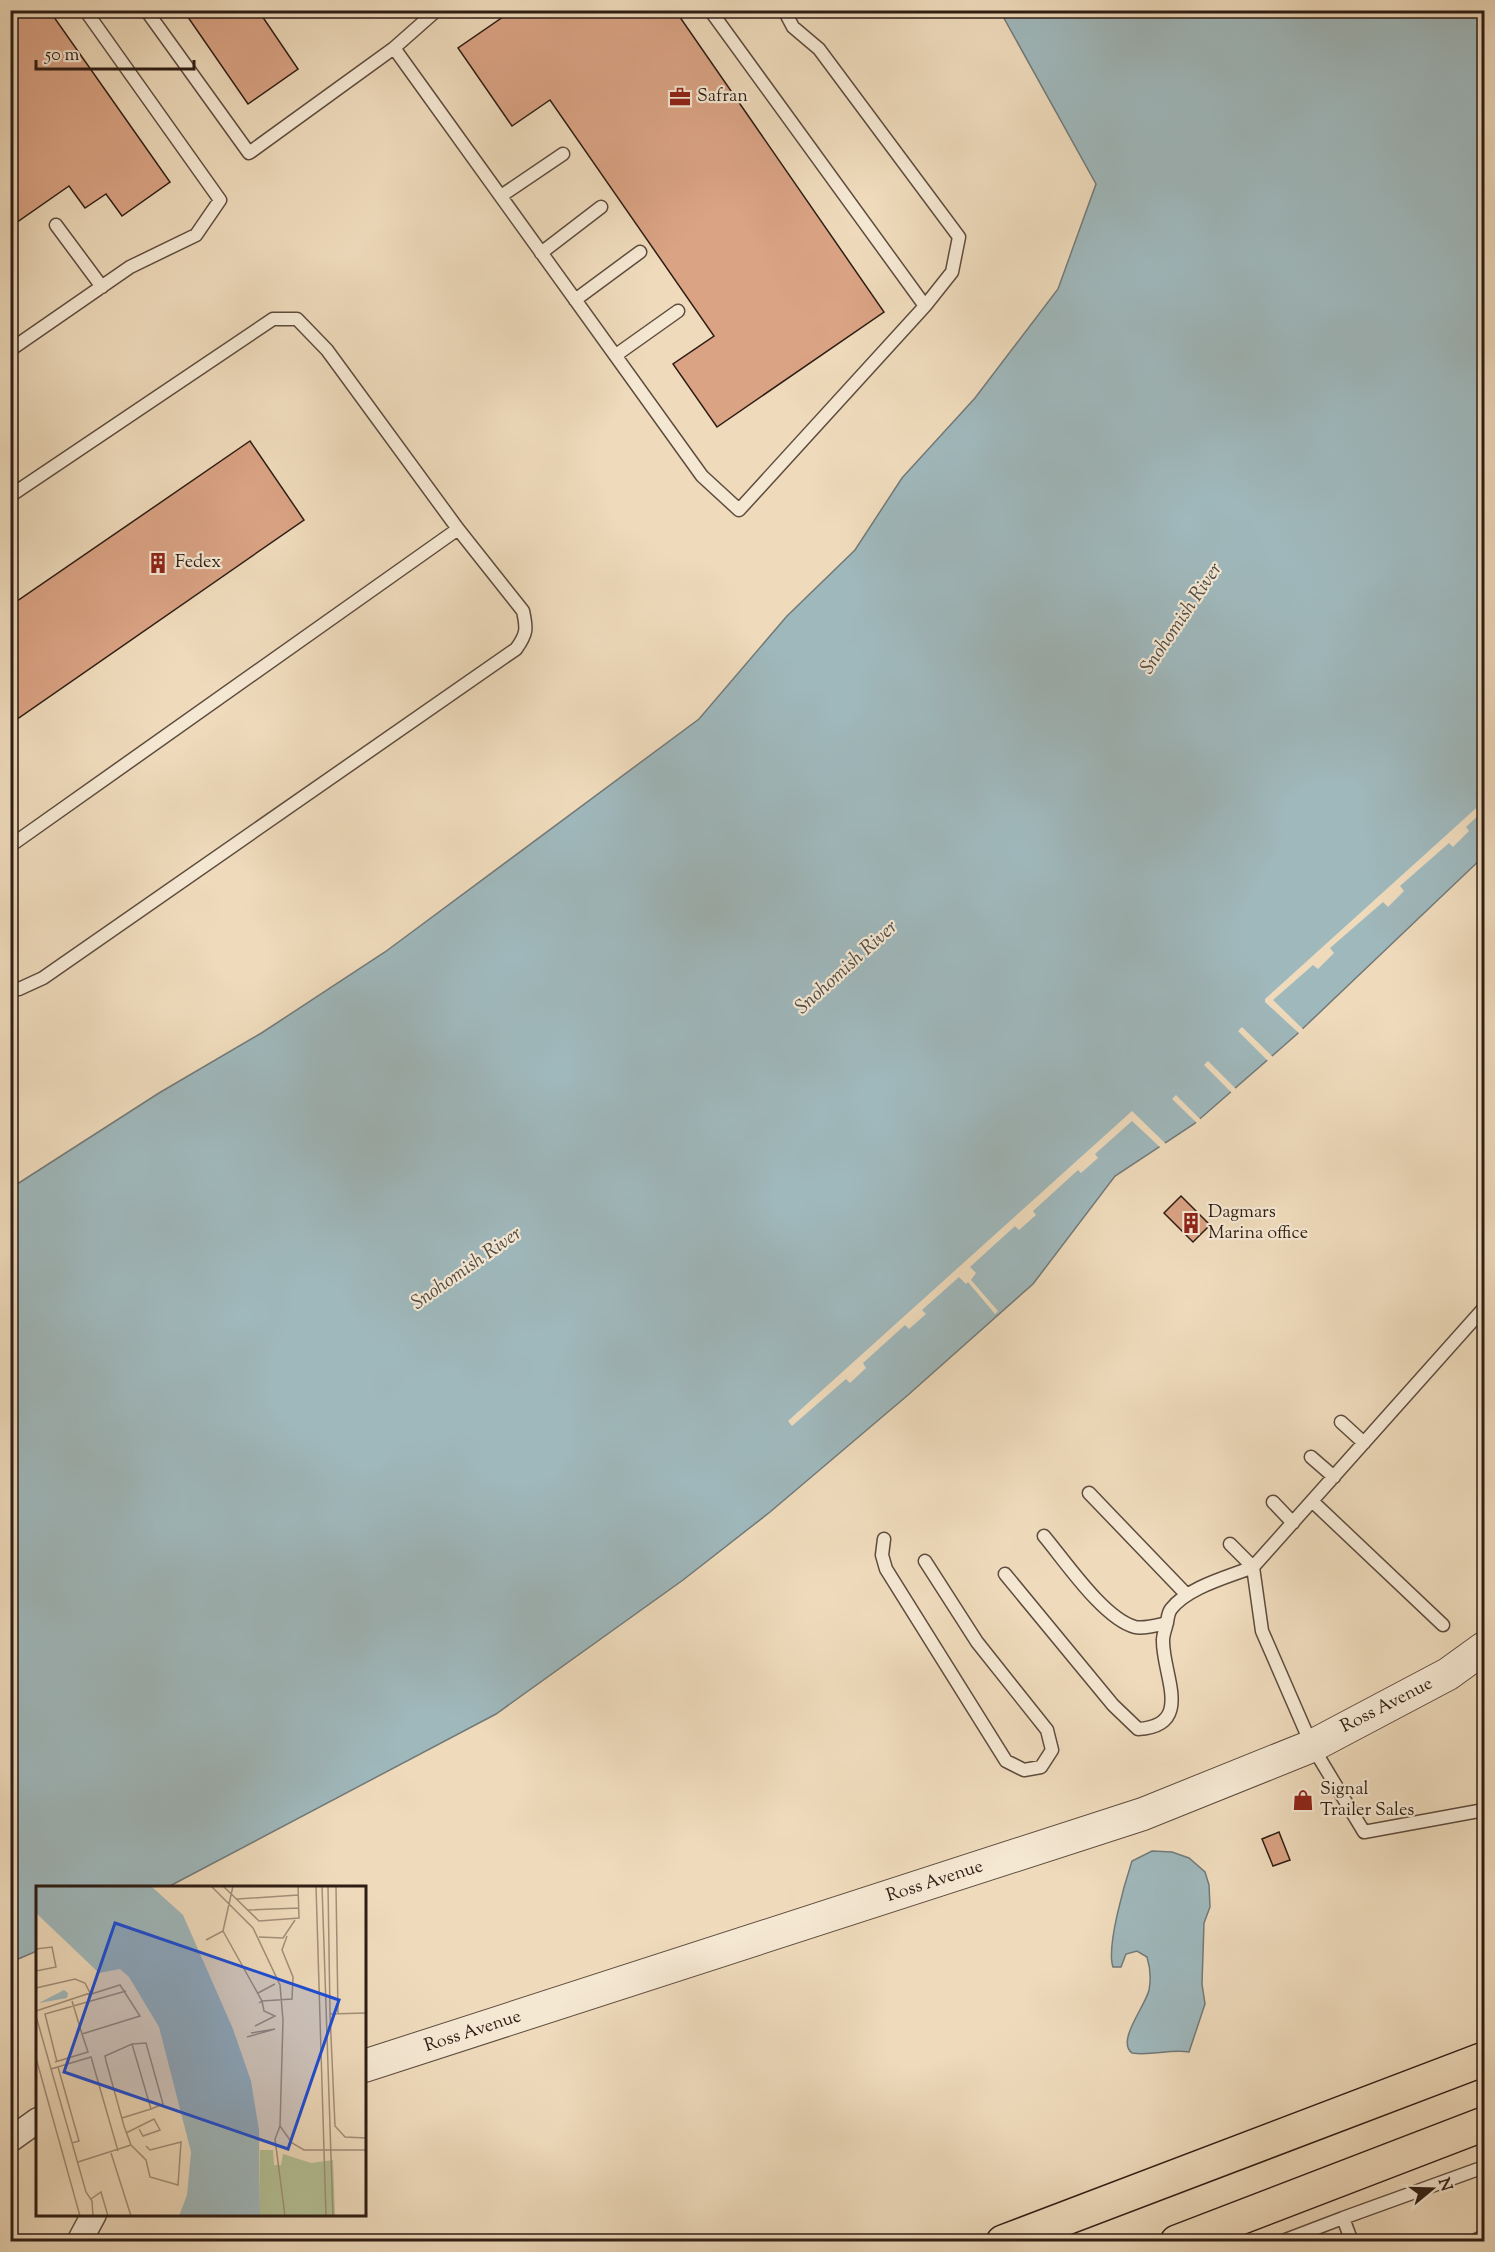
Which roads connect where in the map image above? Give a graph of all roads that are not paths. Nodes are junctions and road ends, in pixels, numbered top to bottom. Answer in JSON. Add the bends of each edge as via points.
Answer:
{"nodes":[{"id":1,"x":85,"y":10,"type":"edge"},
{"id":2,"x":146,"y":10,"type":"edge"},
{"id":3,"x":437,"y":10,"type":"edge"},
{"id":4,"x":710,"y":10,"type":"edge"},
{"id":5,"x":784,"y":10,"type":"edge"},
{"id":6,"x":394,"y":48,"type":"junction"},
{"id":7,"x":563,"y":154,"type":"dead end"},
{"id":8,"x":501,"y":196,"type":"junction"},
{"id":9,"x":601,"y":207,"type":"dead end"},
{"id":10,"x":56,"y":225,"type":"dead end"},
{"id":11,"x":640,"y":252,"type":"dead end"},
{"id":12,"x":541,"y":253,"type":"junction"},
{"id":13,"x":102,"y":286,"type":"junction"},
{"id":14,"x":575,"y":300,"type":"junction"},
{"id":15,"x":925,"y":306,"type":"junction"},
{"id":16,"x":678,"y":311,"type":"dead end"},
{"id":17,"x":10,"y":350,"type":"edge"},
{"id":18,"x":616,"y":355,"type":"junction"},
{"id":19,"x":10,"y":496,"type":"edge"},
{"id":20,"x":458,"y":529,"type":"junction"},
{"id":21,"x":10,"y":846,"type":"edge"},
{"id":22,"x":10,"y":988,"type":"edge"},
{"id":23,"x":1485,"y":1308,"type":"edge"},
{"id":24,"x":1341,"y":1422,"type":"dead end"},
{"id":25,"x":1364,"y":1443,"type":"junction"},
{"id":26,"x":1311,"y":1457,"type":"dead end"},
{"id":27,"x":1334,"y":1477,"type":"junction"},
{"id":28,"x":1089,"y":1493,"type":"dead end"},
{"id":29,"x":1312,"y":1501,"type":"junction"},
{"id":30,"x":1273,"y":1502,"type":"dead end"},
{"id":31,"x":1293,"y":1522,"type":"junction"},
{"id":32,"x":1044,"y":1536,"type":"dead end"},
{"id":33,"x":884,"y":1539,"type":"dead end"},
{"id":34,"x":1230,"y":1544,"type":"dead end"},
{"id":35,"x":925,"y":1561,"type":"dead end"},
{"id":36,"x":1254,"y":1567,"type":"junction"},
{"id":37,"x":1005,"y":1574,"type":"dead end"},
{"id":38,"x":1186,"y":1594,"type":"junction"},
{"id":39,"x":1167,"y":1623,"type":"junction"},
{"id":40,"x":1443,"y":1625,"type":"dead end"},
{"id":41,"x":1485,"y":1648,"type":"edge"},
{"id":42,"x":1312,"y":1746,"type":"junction"},
{"id":43,"x":1485,"y":1810,"type":"edge"},
{"id":44,"x":1485,"y":2059,"type":"edge"},
{"id":45,"x":366,"y":2065,"type":"edge"},
{"id":46,"x":36,"y":2121,"type":"edge"},
{"id":47,"x":1485,"y":2124,"type":"edge"},
{"id":48,"x":10,"y":2140,"type":"edge"},
{"id":49,"x":1485,"y":2167,"type":"edge"},
{"id":50,"x":93,"y":2216,"type":"edge"},
{"id":51,"x":1343,"y":2218,"type":"junction"},
{"id":52,"x":1485,"y":2236,"type":"edge"},
{"id":53,"x":79,"y":2241,"type":"edge"},
{"id":54,"x":1003,"y":2241,"type":"edge"},
{"id":55,"x":1177,"y":2241,"type":"edge"},
{"id":56,"x":1281,"y":2241,"type":"edge"},
{"id":57,"x":1353,"y":2241,"type":"edge"},
{"id":58,"x":1472,"y":2241,"type":"edge"}],
"edges":[{"from":1,"to":13,"type":"lane","via":[[220,200],[196,235],[130,267]]},
{"from":2,"to":6,"type":"lane","via":[[249,153]]},
{"from":3,"to":6,"type":"lane"},
{"from":4,"to":15,"type":"lane"},
{"from":5,"to":15,"type":"lane","via":[[793,27],[819,49],[959,237],[952,272]]},
{"from":6,"to":8,"type":"lane"},
{"from":7,"to":8,"type":"lane"},
{"from":8,"to":12,"type":"lane"},
{"from":9,"to":12,"type":"lane"},
{"from":10,"to":13,"type":"lane"},
{"from":11,"to":14,"type":"lane"},
{"from":12,"to":14,"type":"lane"},
{"from":13,"to":17,"type":"lane"},
{"from":14,"to":18,"type":"lane"},
{"from":15,"to":18,"type":"lane","via":[[739,510],[702,476]]},
{"from":16,"to":18,"type":"lane"},
{"from":19,"to":20,"type":"lane","via":[[273,319],[297,319],[327,350]]},
{"from":20,"to":21,"type":"lane"},
{"from":20,"to":22,"type":"lane","via":[[523,611],[525,637],[516,649],[43,978],[19,989]]},
{"from":23,"to":25,"type":"lane"},
{"from":24,"to":25,"type":"lane"},
{"from":25,"to":27,"type":"lane"},
{"from":26,"to":27,"type":"lane"},
{"from":27,"to":29,"type":"lane"},
{"from":28,"to":38,"type":"lane"},
{"from":29,"to":31,"type":"lane"},
{"from":29,"to":40,"type":"lane"},
{"from":30,"to":31,"type":"lane"},
{"from":31,"to":36,"type":"lane"},
{"from":32,"to":39,"type":"lane","via":[[1119,1621],[1138,1628]]},
{"from":33,"to":35,"type":"lane","via":[[882,1555],[886,1569],[1006,1761],[1024,1770],[1041,1767],[1052,1750],[1047,1730],[977,1642]]},
{"from":34,"to":36,"type":"lane"},
{"from":36,"to":38,"type":"lane"},
{"from":36,"to":42,"type":"lane","via":[[1262,1631]]},
{"from":37,"to":39,"type":"lane","via":[[1113,1705],[1138,1729],[1153,1728],[1167,1718],[1171,1707],[1173,1688],[1163,1639]]},
{"from":38,"to":39,"type":"lane","via":[[1169,1611]]},
{"from":41,"to":42,"type":"street","name":"Ross Avenue","via":[[1448,1674]]},
{"from":42,"to":43,"type":"lane","via":[[1364,1832]]},
{"from":42,"to":45,"type":"street","name":"Ross Avenue","via":[[1143,1814]]},
{"from":44,"to":54,"type":"highway"},
{"from":46,"to":48,"type":"street"},
{"from":47,"to":55,"type":"highway"},
{"from":49,"to":51,"type":"lane"},
{"from":50,"to":53,"type":"street"},
{"from":51,"to":56,"type":"lane"},
{"from":51,"to":57,"type":"lane"},
{"from":52,"to":58,"type":"lane"}]}
